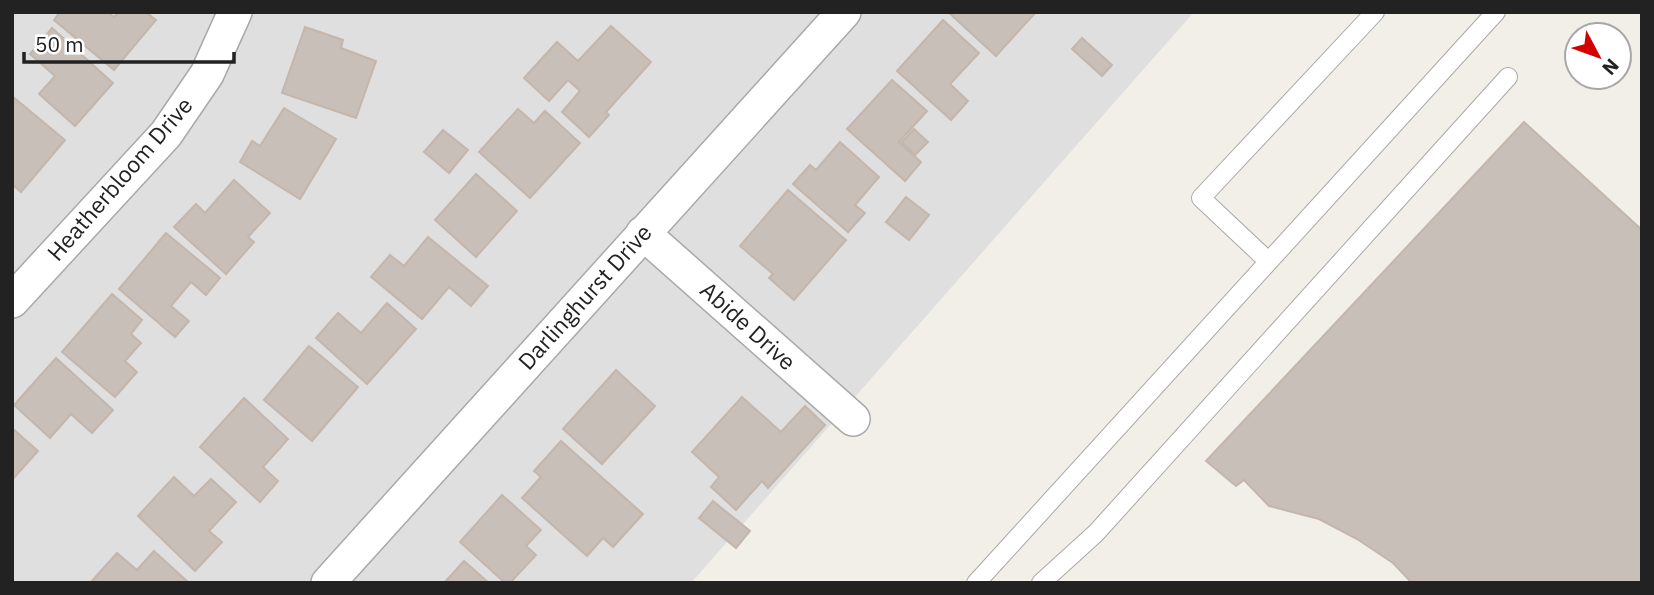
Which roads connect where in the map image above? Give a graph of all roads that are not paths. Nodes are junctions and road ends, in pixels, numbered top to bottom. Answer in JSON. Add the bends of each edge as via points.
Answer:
{"nodes":[{"id":1,"x":234,"y":12,"type":"edge"},
{"id":2,"x":844,"y":12,"type":"edge"},
{"id":3,"x":1375,"y":12,"type":"edge"},
{"id":4,"x":1496,"y":12,"type":"edge"},
{"id":5,"x":1508,"y":77,"type":"dead end"},
{"id":6,"x":643,"y":233,"type":"junction"},
{"id":7,"x":1268,"y":261,"type":"junction"},
{"id":8,"x":12,"y":301,"type":"edge"},
{"id":9,"x":853,"y":419,"type":"dead end"},
{"id":10,"x":328,"y":583,"type":"edge"},
{"id":11,"x":976,"y":583,"type":"edge"},
{"id":12,"x":1041,"y":583,"type":"edge"}],
"edges":[{"from":1,"to":8,"type":"street","name":"Heatherbloom Drive","via":[[207,74],[166,134]]},
{"from":2,"to":6,"type":"street","name":"Darlinghurst Drive"},
{"from":3,"to":7,"type":"lane","via":[[1201,198]]},
{"from":4,"to":7,"type":"lane"},
{"from":5,"to":12,"type":"lane","via":[[1096,533]]},
{"from":6,"to":9,"type":"street","name":"Abide Drive"},
{"from":6,"to":10,"type":"street","name":"Darlinghurst Drive"},
{"from":7,"to":11,"type":"lane"}]}
